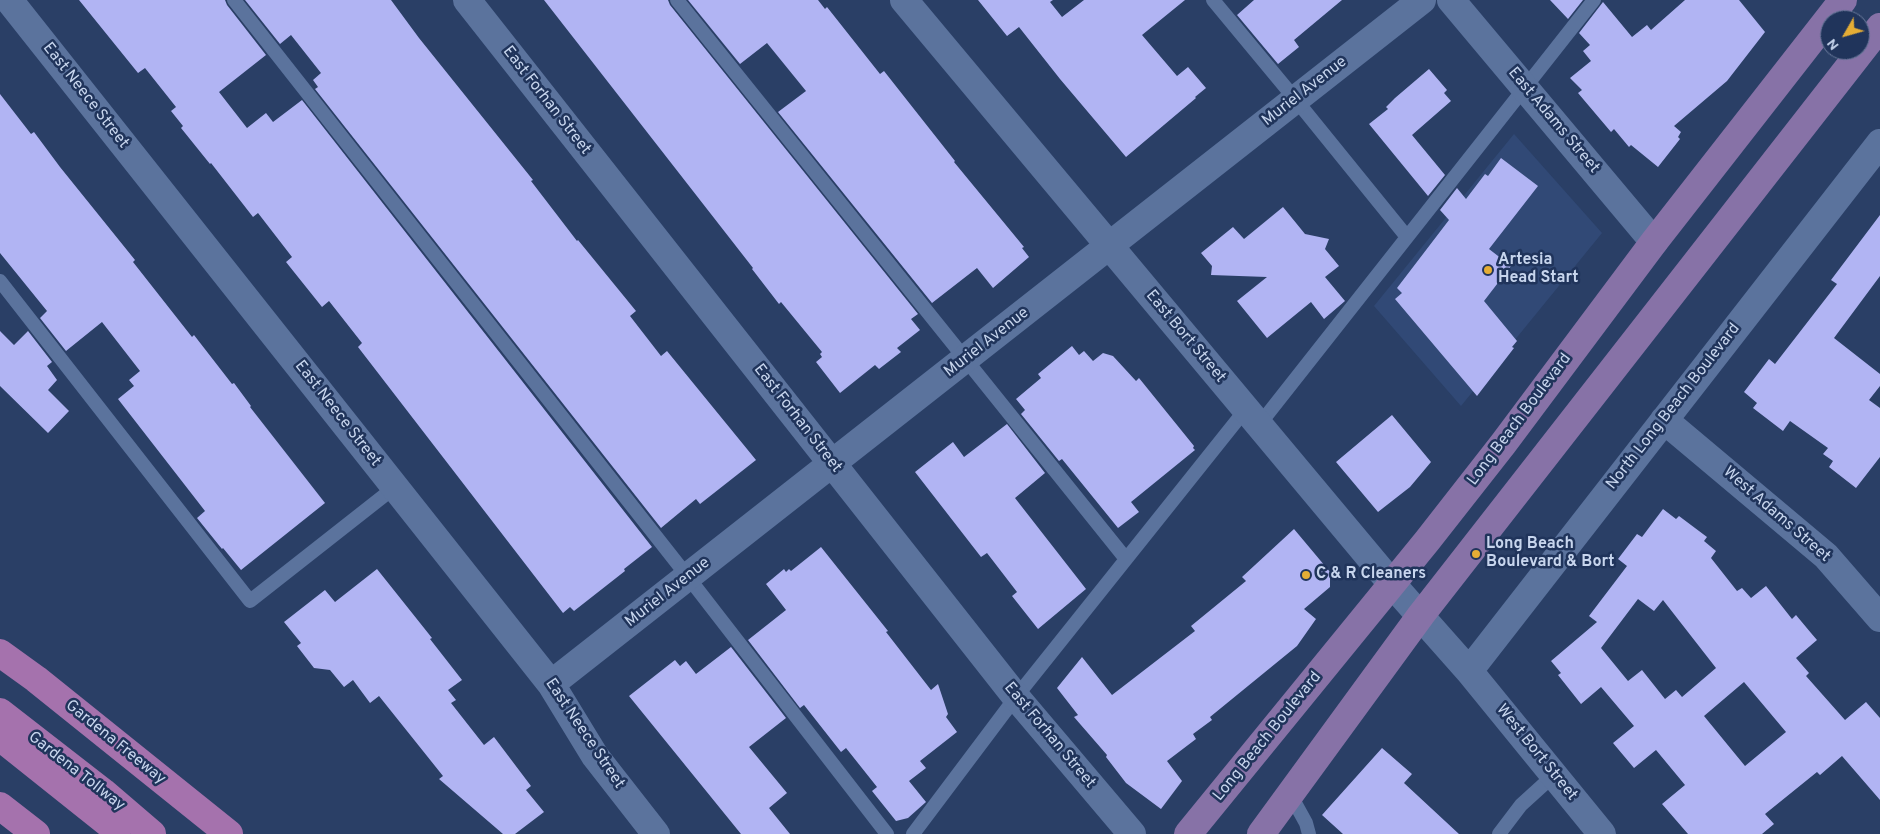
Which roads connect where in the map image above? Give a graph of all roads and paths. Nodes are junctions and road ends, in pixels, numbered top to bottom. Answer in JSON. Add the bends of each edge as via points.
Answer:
{"nodes":[{"id":1,"x":9,"y":0,"type":"edge"},
{"id":2,"x":234,"y":0,"type":"edge"},
{"id":3,"x":467,"y":0,"type":"edge"},
{"id":4,"x":677,"y":0,"type":"edge"},
{"id":5,"x":904,"y":0,"type":"edge"},
{"id":6,"x":1212,"y":0,"type":"edge"},
{"id":7,"x":1422,"y":0,"type":"edge"},
{"id":8,"x":1451,"y":0,"type":"edge"},
{"id":9,"x":1594,"y":0,"type":"edge"},
{"id":10,"x":1843,"y":0,"type":"edge"},
{"id":11,"x":1880,"y":27,"type":"edge"},
{"id":12,"x":1525,"y":88,"type":"junction"},
{"id":13,"x":1296,"y":100,"type":"junction"},
{"id":14,"x":1880,"y":143,"type":"edge"},
{"id":15,"x":1407,"y":237,"type":"junction"},
{"id":16,"x":1654,"y":242,"type":"junction"},
{"id":17,"x":1110,"y":246,"type":"junction"},
{"id":18,"x":0,"y":281,"type":"edge"},
{"id":19,"x":966,"y":360,"type":"junction"},
{"id":20,"x":1252,"y":417,"type":"junction"},
{"id":21,"x":1664,"y":420,"type":"junction"},
{"id":22,"x":832,"y":465,"type":"junction"},
{"id":23,"x":394,"y":487,"type":"junction"},
{"id":24,"x":1126,"y":559,"type":"junction"},
{"id":25,"x":688,"y":577,"type":"junction"},
{"id":26,"x":1392,"y":584,"type":"junction"},
{"id":27,"x":1421,"y":615,"type":"junction"},
{"id":28,"x":1880,"y":618,"type":"edge"},
{"id":29,"x":0,"y":653,"type":"edge"},
{"id":30,"x":1469,"y":671,"type":"junction"},
{"id":31,"x":551,"y":684,"type":"junction"},
{"id":32,"x":1016,"y":698,"type":"junction"},
{"id":33,"x":0,"y":712,"type":"edge"},
{"id":34,"x":0,"y":737,"type":"edge"},
{"id":35,"x":1554,"y":775,"type":"junction"},
{"id":36,"x":1290,"y":794,"type":"junction"},
{"id":37,"x":0,"y":806,"type":"edge"},
{"id":38,"x":36,"y":834,"type":"edge"},
{"id":39,"x":116,"y":834,"type":"edge"},
{"id":40,"x":152,"y":834,"type":"edge"},
{"id":41,"x":229,"y":834,"type":"edge"},
{"id":42,"x":656,"y":834,"type":"edge"},
{"id":43,"x":887,"y":834,"type":"edge"},
{"id":44,"x":913,"y":834,"type":"edge"},
{"id":45,"x":1132,"y":834,"type":"edge"},
{"id":46,"x":1188,"y":834,"type":"edge"},
{"id":47,"x":1262,"y":834,"type":"edge"},
{"id":48,"x":1309,"y":834,"type":"edge"},
{"id":49,"x":1499,"y":834,"type":"edge"},
{"id":50,"x":1602,"y":834,"type":"edge"}],
"edges":[{"from":1,"to":23,"type":"street","name":"East Neece Street"},
{"from":2,"to":25,"type":"lane"},
{"from":3,"to":22,"type":"street","name":"East Forhan Street"},
{"from":4,"to":19,"type":"lane"},
{"from":5,"to":17,"type":"street","name":"East Bort Street"},
{"from":6,"to":13,"type":"lane"},
{"from":7,"to":13,"type":"street","name":"Muriel Avenue"},
{"from":8,"to":12,"type":"street","name":"East Adams Street"},
{"from":9,"to":12,"type":"lane"},
{"from":10,"to":16,"type":"main road","name":"Long Beach Boulevard"},
{"from":11,"to":27,"type":"main road"},
{"from":12,"to":15,"type":"lane"},
{"from":12,"to":16,"type":"street","name":"East Adams Street"},
{"from":13,"to":15,"type":"lane"},
{"from":13,"to":17,"type":"street","name":"Muriel Avenue"},
{"from":14,"to":21,"type":"street","name":"North Long Beach Boulevard"},
{"from":15,"to":20,"type":"lane"},
{"from":16,"to":26,"type":"main road","name":"Long Beach Boulevard","via":[[1503,444]]},
{"from":17,"to":19,"type":"street","name":"Muriel Avenue"},
{"from":17,"to":20,"type":"street","name":"East Bort Street"},
{"from":18,"to":23,"type":"lane","via":[[250,601]]},
{"from":19,"to":22,"type":"street","name":"Muriel Avenue"},
{"from":19,"to":24,"type":"lane"},
{"from":20,"to":24,"type":"lane"},
{"from":20,"to":26,"type":"street","name":"East Bort Street"},
{"from":21,"to":28,"type":"street","name":"West Adams Street","via":[[1826,556]]},
{"from":21,"to":30,"type":"street","name":"North Long Beach Boulevard"},
{"from":22,"to":25,"type":"street","name":"Muriel Avenue"},
{"from":22,"to":32,"type":"street","name":"East Forhan Street"},
{"from":23,"to":31,"type":"street","name":"East Neece Street"},
{"from":24,"to":32,"type":"lane"},
{"from":25,"to":31,"type":"street","name":"Muriel Avenue"},
{"from":25,"to":43,"type":"lane"},
{"from":26,"to":27,"type":"street","name":"East Bort Street"},
{"from":26,"to":46,"type":"main road","name":"Long Beach Boulevard"},
{"from":27,"to":30,"type":"street","name":"East Bort Street"},
{"from":27,"to":36,"type":"main road"},
{"from":29,"to":41,"type":"highway","name":"Gardena Freeway"},
{"from":30,"to":35,"type":"street","name":"West Bort Street"},
{"from":31,"to":42,"type":"street","name":"East Neece Street","via":[[595,756]]},
{"from":32,"to":44,"type":"lane"},
{"from":32,"to":45,"type":"street","name":"East Forhan Street"},
{"from":33,"to":40,"type":"highway","name":"Gardena Tollway"},
{"from":34,"to":39,"type":"highway","name":"Gardena Tollway","via":[[114,828]]},
{"from":35,"to":49,"type":"lane","via":[[1521,805]]},
{"from":35,"to":50,"type":"street","name":"West Bort Street"},
{"from":36,"to":47,"type":"main road"},
{"from":36,"to":48,"type":"lane"},
{"from":37,"to":38,"type":"highway"}]}
